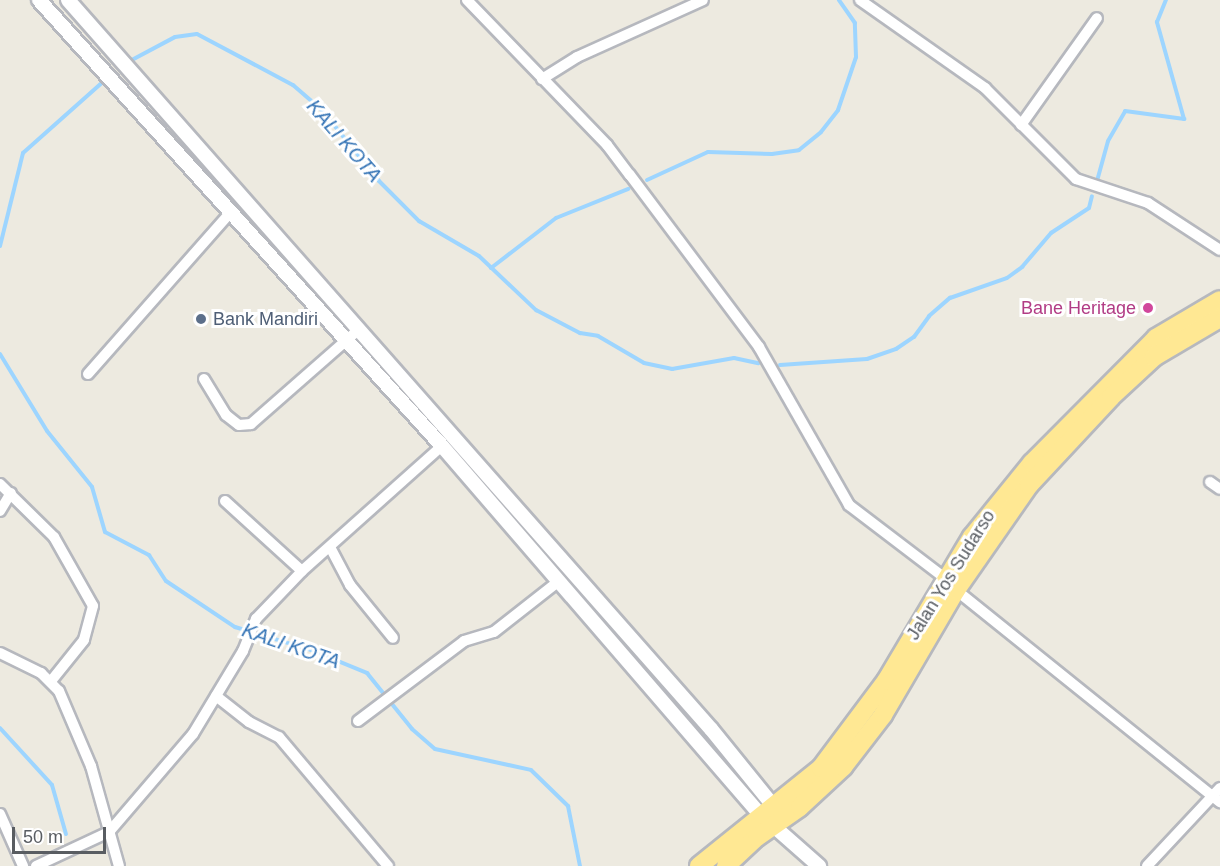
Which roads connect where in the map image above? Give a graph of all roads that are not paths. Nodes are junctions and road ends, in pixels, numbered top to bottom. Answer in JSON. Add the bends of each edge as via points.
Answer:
{"nodes":[{"id":1,"x":39,"y":0,"type":"edge"},
{"id":2,"x":68,"y":0,"type":"edge"},
{"id":3,"x":467,"y":0,"type":"edge"},
{"id":4,"x":703,"y":0,"type":"edge"},
{"id":5,"x":860,"y":0,"type":"edge"},
{"id":6,"x":1097,"y":18,"type":"dead end"},
{"id":7,"x":542,"y":79,"type":"junction"},
{"id":8,"x":1021,"y":125,"type":"junction"},
{"id":9,"x":231,"y":212,"type":"junction"},
{"id":10,"x":1220,"y":250,"type":"edge"},
{"id":11,"x":1220,"y":300,"type":"edge"},
{"id":12,"x":1220,"y":318,"type":"edge"},
{"id":13,"x":359,"y":330,"type":"junction"},
{"id":14,"x":347,"y":340,"type":"junction"},
{"id":15,"x":88,"y":375,"type":"dead end"},
{"id":16,"x":204,"y":379,"type":"dead end"},
{"id":17,"x":442,"y":446,"type":"junction"},
{"id":18,"x":1210,"y":482,"type":"dead end"},
{"id":19,"x":0,"y":484,"type":"edge"},
{"id":20,"x":1220,"y":489,"type":"edge"},
{"id":21,"x":11,"y":493,"type":"junction"},
{"id":22,"x":225,"y":501,"type":"dead end"},
{"id":23,"x":0,"y":511,"type":"edge"},
{"id":24,"x":330,"y":547,"type":"junction"},
{"id":25,"x":302,"y":571,"type":"junction"},
{"id":26,"x":559,"y":580,"type":"junction"},
{"id":27,"x":951,"y":585,"type":"junction"},
{"id":28,"x":393,"y":638,"type":"dead end"},
{"id":29,"x":0,"y":653,"type":"edge"},
{"id":30,"x":51,"y":681,"type":"junction"},
{"id":31,"x":216,"y":696,"type":"junction"},
{"id":32,"x":358,"y":721,"type":"dead end"},
{"id":33,"x":1218,"y":795,"type":"edge"},
{"id":34,"x":0,"y":814,"type":"edge"},
{"id":35,"x":775,"y":820,"type":"junction"},
{"id":36,"x":109,"y":832,"type":"junction"},
{"id":37,"x":23,"y":866,"type":"edge"},
{"id":38,"x":36,"y":866,"type":"edge"},
{"id":39,"x":119,"y":866,"type":"edge"},
{"id":40,"x":388,"y":866,"type":"edge"},
{"id":41,"x":699,"y":866,"type":"edge"},
{"id":42,"x":726,"y":866,"type":"edge"},
{"id":43,"x":819,"y":866,"type":"edge"},
{"id":44,"x":1147,"y":866,"type":"edge"}],
"edges":[{"from":1,"to":9,"type":"street"},
{"from":2,"to":13,"type":"street"},
{"from":3,"to":7,"type":"street"},
{"from":4,"to":7,"type":"street","via":[[577,57]]},
{"from":5,"to":8,"type":"street","via":[[985,88]]},
{"from":6,"to":8,"type":"street"},
{"from":7,"to":27,"type":"street","via":[[607,145],[759,347],[849,505]]},
{"from":8,"to":10,"type":"street","via":[[1076,179],[1148,203]]},
{"from":9,"to":14,"type":"street"},
{"from":9,"to":15,"type":"street"},
{"from":11,"to":27,"type":"highway","name":"Jalan Yos Sudarso","via":[[1156,338],[1086,405],[993,507]]},
{"from":12,"to":27,"type":"highway","name":"Jalan Yos Sudarso","via":[[1154,357],[1111,397],[1029,485]]},
{"from":13,"to":14,"type":"street"},
{"from":13,"to":35,"type":"street","via":[[711,729]]},
{"from":14,"to":16,"type":"street","via":[[251,424],[239,425],[226,415]]},
{"from":14,"to":17,"type":"street"},
{"from":17,"to":24,"type":"street"},
{"from":17,"to":26,"type":"street"},
{"from":18,"to":20,"type":"street"},
{"from":19,"to":21,"type":"street"},
{"from":21,"to":23,"type":"street"},
{"from":21,"to":30,"type":"street","via":[[54,537],[93,606],[84,640]]},
{"from":22,"to":25,"type":"street"},
{"from":24,"to":25,"type":"street"},
{"from":24,"to":28,"type":"street","via":[[350,585]]},
{"from":25,"to":31,"type":"street","via":[[251,627],[243,651]]},
{"from":26,"to":32,"type":"street","via":[[494,632],[464,641]]},
{"from":26,"to":35,"type":"street"},
{"from":27,"to":33,"type":"street"},
{"from":27,"to":35,"type":"highway","name":"Jalan Yos Sudarso","via":[[866,711]]},
{"from":29,"to":30,"type":"street"},
{"from":30,"to":36,"type":"street","via":[[78,730]]},
{"from":31,"to":36,"type":"street","via":[[193,734]]},
{"from":31,"to":40,"type":"street","via":[[249,722],[279,737]]},
{"from":33,"to":44,"type":"street"},
{"from":34,"to":37,"type":"street"},
{"from":35,"to":41,"type":"highway","name":"Jalan Yos Sudarso"},
{"from":35,"to":42,"type":"highway","name":"Jalan Yos Sudarso"},
{"from":35,"to":43,"type":"street"},
{"from":36,"to":38,"type":"street"},
{"from":36,"to":39,"type":"street"}]}
